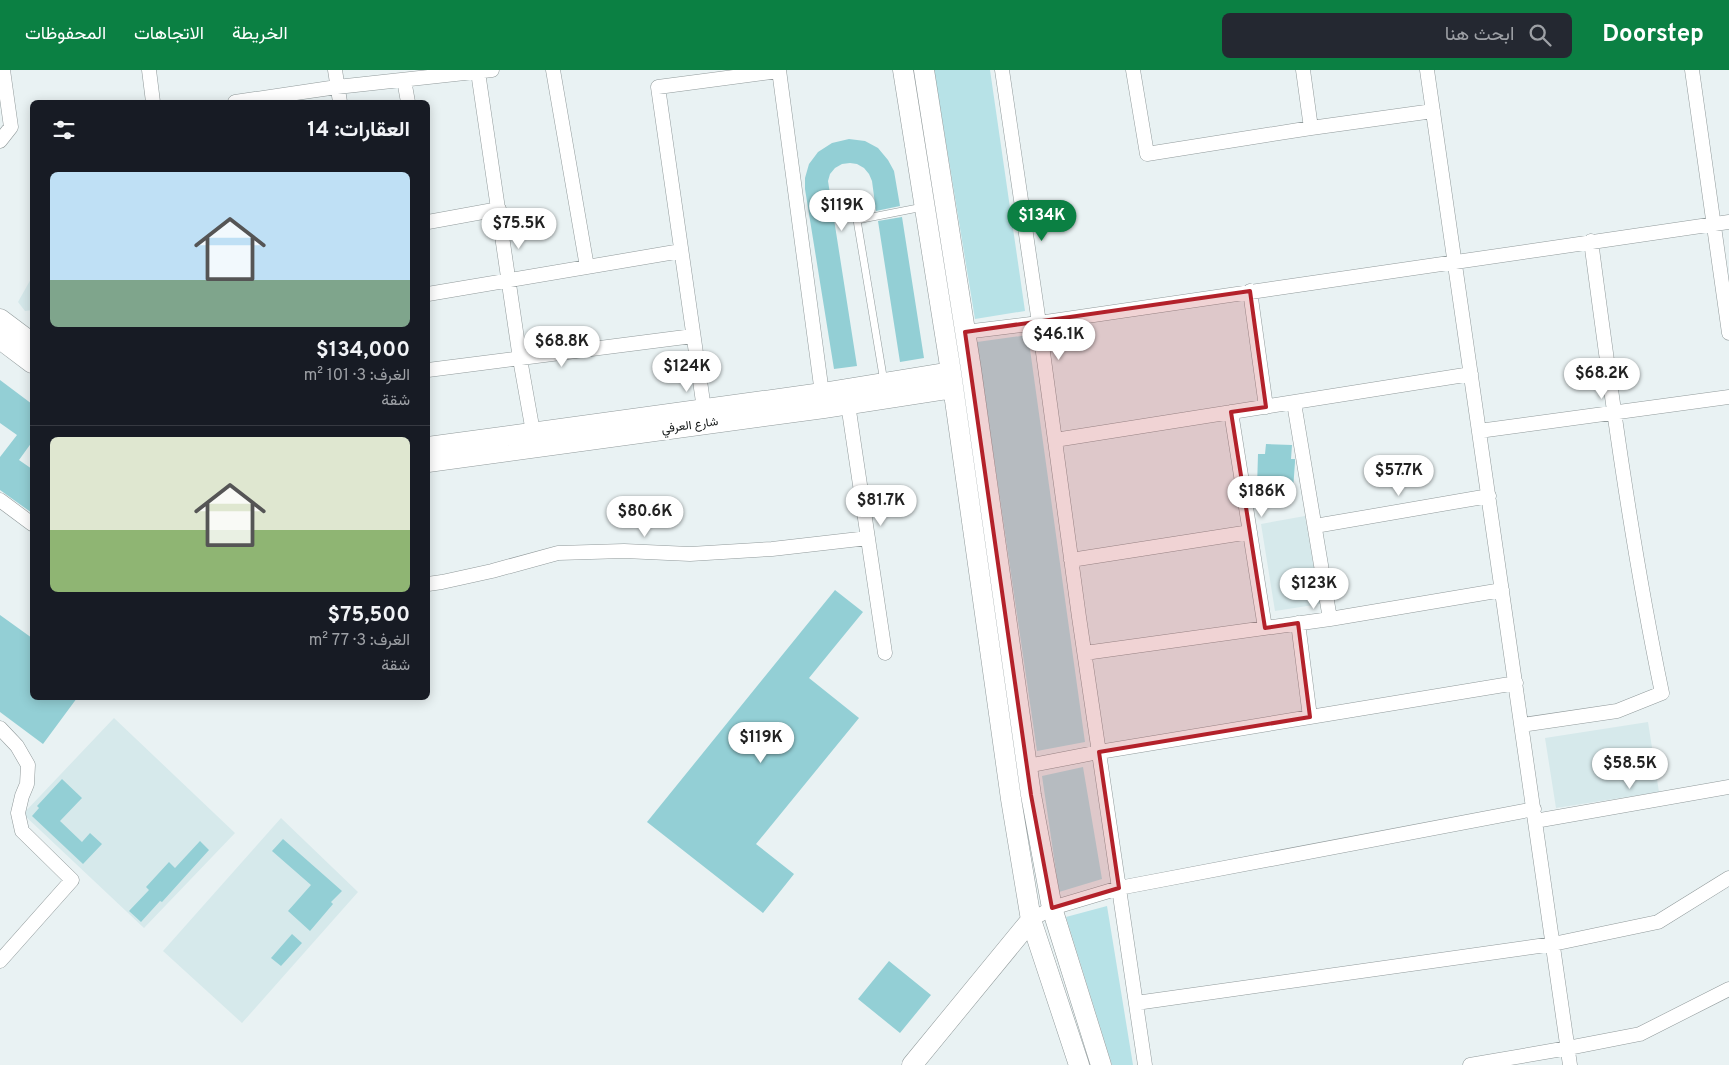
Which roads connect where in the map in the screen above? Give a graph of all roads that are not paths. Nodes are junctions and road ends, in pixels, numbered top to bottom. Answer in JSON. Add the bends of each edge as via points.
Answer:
{"nodes":[{"id":1,"x":3,"y":70,"type":"edge"},
{"id":2,"x":148,"y":70,"type":"edge"},
{"id":3,"x":335,"y":70,"type":"edge"},
{"id":4,"x":553,"y":70,"type":"edge"},
{"id":5,"x":903,"y":70,"type":"edge"},
{"id":6,"x":924,"y":70,"type":"edge"},
{"id":7,"x":1002,"y":70,"type":"edge"},
{"id":8,"x":1133,"y":70,"type":"edge"},
{"id":9,"x":1302,"y":70,"type":"edge"},
{"id":10,"x":1428,"y":70,"type":"edge"},
{"id":11,"x":1692,"y":70,"type":"edge"},
{"id":12,"x":485,"y":71,"type":"edge"},
{"id":13,"x":779,"y":71,"type":"edge"},
{"id":14,"x":404,"y":80,"type":"junction"},
{"id":15,"x":337,"y":87,"type":"junction"},
{"id":16,"x":153,"y":100,"type":"edge"},
{"id":17,"x":249,"y":100,"type":"edge"},
{"id":18,"x":340,"y":100,"type":"edge"},
{"id":19,"x":408,"y":100,"type":"edge"},
{"id":20,"x":1433,"y":111,"type":"junction"},
{"id":21,"x":1311,"y":128,"type":"junction"},
{"id":22,"x":0,"y":141,"type":"edge"},
{"id":23,"x":925,"y":207,"type":"junction"},
{"id":24,"x":499,"y":209,"type":"junction"},
{"id":25,"x":430,"y":220,"type":"edge"},
{"id":26,"x":1729,"y":222,"type":"edge"},
{"id":27,"x":1714,"y":224,"type":"junction"},
{"id":28,"x":1591,"y":242,"type":"junction"},
{"id":29,"x":681,"y":251,"type":"junction"},
{"id":30,"x":1455,"y":261,"type":"junction"},
{"id":31,"x":587,"y":267,"type":"junction"},
{"id":32,"x":508,"y":280,"type":"junction"},
{"id":33,"x":1250,"y":291,"type":"junction"},
{"id":34,"x":430,"y":294,"type":"edge"},
{"id":35,"x":0,"y":319,"type":"edge"},
{"id":36,"x":1039,"y":322,"type":"junction"},
{"id":37,"x":965,"y":332,"type":"junction"},
{"id":38,"x":1729,"y":333,"type":"edge"},
{"id":39,"x":693,"y":336,"type":"junction"},
{"id":40,"x":0,"y":339,"type":"edge"},
{"id":41,"x":30,"y":342,"type":"edge"},
{"id":42,"x":520,"y":359,"type":"junction"},
{"id":43,"x":30,"y":362,"type":"edge"},
{"id":44,"x":430,"y":370,"type":"edge"},
{"id":45,"x":1471,"y":374,"type":"junction"},
{"id":46,"x":952,"y":380,"type":"junction"},
{"id":47,"x":884,"y":383,"type":"junction"},
{"id":48,"x":1729,"y":397,"type":"edge"},
{"id":49,"x":823,"y":400,"type":"junction"},
{"id":50,"x":1294,"y":403,"type":"junction"},
{"id":51,"x":848,"y":404,"type":"junction"},
{"id":52,"x":1266,"y":407,"type":"junction"},
{"id":53,"x":704,"y":409,"type":"junction"},
{"id":54,"x":1231,"y":412,"type":"junction"},
{"id":55,"x":1613,"y":412,"type":"junction"},
{"id":56,"x":1479,"y":431,"type":"junction"},
{"id":57,"x":533,"y":432,"type":"junction"},
{"id":58,"x":1055,"y":440,"type":"junction"},
{"id":59,"x":430,"y":447,"type":"edge"},
{"id":60,"x":430,"y":462,"type":"edge"},
{"id":61,"x":1489,"y":496,"type":"junction"},
{"id":62,"x":0,"y":500,"type":"edge"},
{"id":63,"x":30,"y":522,"type":"edge"},
{"id":64,"x":1315,"y":526,"type":"junction"},
{"id":65,"x":1250,"y":532,"type":"junction"},
{"id":66,"x":868,"y":538,"type":"junction"},
{"id":67,"x":1071,"y":560,"type":"junction"},
{"id":68,"x":430,"y":584,"type":"edge"},
{"id":69,"x":1502,"y":590,"type":"junction"},
{"id":70,"x":1330,"y":619,"type":"junction"},
{"id":71,"x":1298,"y":623,"type":"junction"},
{"id":72,"x":1265,"y":628,"type":"junction"},
{"id":73,"x":884,"y":653,"type":"dead end"},
{"id":74,"x":1085,"y":653,"type":"junction"},
{"id":75,"x":1516,"y":683,"type":"junction"},
{"id":76,"x":1310,"y":717,"type":"junction"},
{"id":77,"x":1522,"y":725,"type":"junction"},
{"id":78,"x":0,"y":728,"type":"edge"},
{"id":79,"x":1099,"y":752,"type":"junction"},
{"id":80,"x":1027,"y":766,"type":"junction"},
{"id":81,"x":1729,"y":787,"type":"edge"},
{"id":82,"x":1535,"y":815,"type":"junction"},
{"id":83,"x":1729,"y":878,"type":"edge"},
{"id":84,"x":1118,"y":888,"type":"junction"},
{"id":85,"x":1052,"y":908,"type":"junction"},
{"id":86,"x":1031,"y":920,"type":"junction"},
{"id":87,"x":1553,"y":944,"type":"junction"},
{"id":88,"x":0,"y":961,"type":"edge"},
{"id":89,"x":1729,"y":988,"type":"edge"},
{"id":90,"x":1136,"y":1003,"type":"junction"},
{"id":91,"x":1568,"y":1048,"type":"junction"},
{"id":92,"x":912,"y":1065,"type":"edge"},
{"id":93,"x":1079,"y":1065,"type":"edge"},
{"id":94,"x":1101,"y":1065,"type":"edge"},
{"id":95,"x":1145,"y":1065,"type":"edge"},
{"id":96,"x":1470,"y":1065,"type":"edge"},
{"id":97,"x":1570,"y":1065,"type":"edge"}],
"edges":[{"from":1,"to":22,"type":"street","via":[[11,127]]},
{"from":2,"to":16,"type":"street"},
{"from":3,"to":15,"type":"street"},
{"from":4,"to":31,"type":"street"},
{"from":5,"to":23,"type":"main road"},
{"from":6,"to":37,"type":"main road"},
{"from":7,"to":36,"type":"street"},
{"from":8,"to":21,"type":"street","via":[[1147,154]]},
{"from":9,"to":21,"type":"street"},
{"from":10,"to":20,"type":"street"},
{"from":11,"to":27,"type":"street"},
{"from":12,"to":14,"type":"street"},
{"from":12,"to":24,"type":"street"},
{"from":13,"to":29,"type":"street","via":[[658,87]]},
{"from":13,"to":49,"type":"street"},
{"from":14,"to":15,"type":"street"},
{"from":14,"to":19,"type":"street"},
{"from":15,"to":17,"type":"street"},
{"from":15,"to":18,"type":"street"},
{"from":20,"to":21,"type":"street"},
{"from":20,"to":30,"type":"street"},
{"from":23,"to":46,"type":"main road"},
{"from":23,"to":47,"type":"lane","via":[[857,220]]},
{"from":24,"to":25,"type":"street"},
{"from":24,"to":32,"type":"street"},
{"from":26,"to":27,"type":"street"},
{"from":27,"to":28,"type":"street"},
{"from":27,"to":38,"type":"street"},
{"from":28,"to":30,"type":"street"},
{"from":28,"to":55,"type":"street"},
{"from":29,"to":31,"type":"street"},
{"from":29,"to":39,"type":"street"},
{"from":30,"to":33,"type":"street"},
{"from":30,"to":45,"type":"street"},
{"from":31,"to":32,"type":"street"},
{"from":32,"to":34,"type":"street"},
{"from":32,"to":42,"type":"street"},
{"from":33,"to":36,"type":"street"},
{"from":33,"to":52,"type":"street"},
{"from":35,"to":41,"type":"main road"},
{"from":36,"to":37,"type":"street"},
{"from":36,"to":58,"type":"street"},
{"from":37,"to":80,"type":"main road"},
{"from":39,"to":42,"type":"street"},
{"from":39,"to":53,"type":"street"},
{"from":40,"to":43,"type":"main road"},
{"from":42,"to":44,"type":"street"},
{"from":42,"to":57,"type":"street"},
{"from":45,"to":50,"type":"street"},
{"from":45,"to":56,"type":"street"},
{"from":46,"to":47,"type":"main road","name":"شارع العرفي"},
{"from":46,"to":51,"type":"main road","name":"شارع العرفي"},
{"from":46,"to":86,"type":"main road"},
{"from":47,"to":49,"type":"main road","name":"شارع العرفي"},
{"from":48,"to":55,"type":"street"},
{"from":49,"to":51,"type":"main road","name":"شارع العرفي"},
{"from":49,"to":53,"type":"main road","name":"شارع العرفي"},
{"from":49,"to":60,"type":"main road","name":"شارع العرفي"},
{"from":50,"to":52,"type":"street"},
{"from":50,"to":64,"type":"street"},
{"from":51,"to":66,"type":"street"},
{"from":52,"to":54,"type":"street"},
{"from":53,"to":57,"type":"main road","name":"شارع العرفي"},
{"from":54,"to":58,"type":"street"},
{"from":54,"to":65,"type":"street"},
{"from":55,"to":56,"type":"street"},
{"from":55,"to":77,"type":"street","via":[[1662,693],[1617,711]]},
{"from":56,"to":61,"type":"street"},
{"from":57,"to":59,"type":"main road","name":"شارع العرفي"},
{"from":58,"to":67,"type":"street"},
{"from":61,"to":64,"type":"street"},
{"from":61,"to":69,"type":"street"},
{"from":62,"to":63,"type":"street"},
{"from":64,"to":70,"type":"street"},
{"from":65,"to":67,"type":"street"},
{"from":65,"to":72,"type":"street"},
{"from":66,"to":68,"type":"street","via":[[690,554],[558,553]]},
{"from":66,"to":73,"type":"street"},
{"from":67,"to":74,"type":"street"},
{"from":69,"to":70,"type":"street"},
{"from":69,"to":75,"type":"street"},
{"from":70,"to":71,"type":"street"},
{"from":71,"to":72,"type":"street"},
{"from":71,"to":76,"type":"street"},
{"from":72,"to":74,"type":"street"},
{"from":74,"to":79,"type":"street"},
{"from":75,"to":76,"type":"street"},
{"from":75,"to":77,"type":"street"},
{"from":76,"to":79,"type":"street"},
{"from":77,"to":82,"type":"street"},
{"from":78,"to":88,"type":"street","via":[[18,746],[28,765],[27,784],[18,813],[22,831],[72,880]]},
{"from":79,"to":80,"type":"street"},
{"from":79,"to":84,"type":"street"},
{"from":80,"to":85,"type":"main road"},
{"from":81,"to":82,"type":"street"},
{"from":82,"to":84,"type":"street"},
{"from":82,"to":87,"type":"street"},
{"from":83,"to":87,"type":"street","via":[[1658,922]]},
{"from":84,"to":85,"type":"street"},
{"from":84,"to":90,"type":"street"},
{"from":85,"to":86,"type":"street"},
{"from":85,"to":94,"type":"main road"},
{"from":86,"to":92,"type":"main road"},
{"from":86,"to":93,"type":"main road"},
{"from":87,"to":90,"type":"street"},
{"from":87,"to":91,"type":"street"},
{"from":89,"to":91,"type":"street","via":[[1640,1034]]},
{"from":90,"to":95,"type":"street"},
{"from":91,"to":96,"type":"street"},
{"from":91,"to":97,"type":"street"}]}
